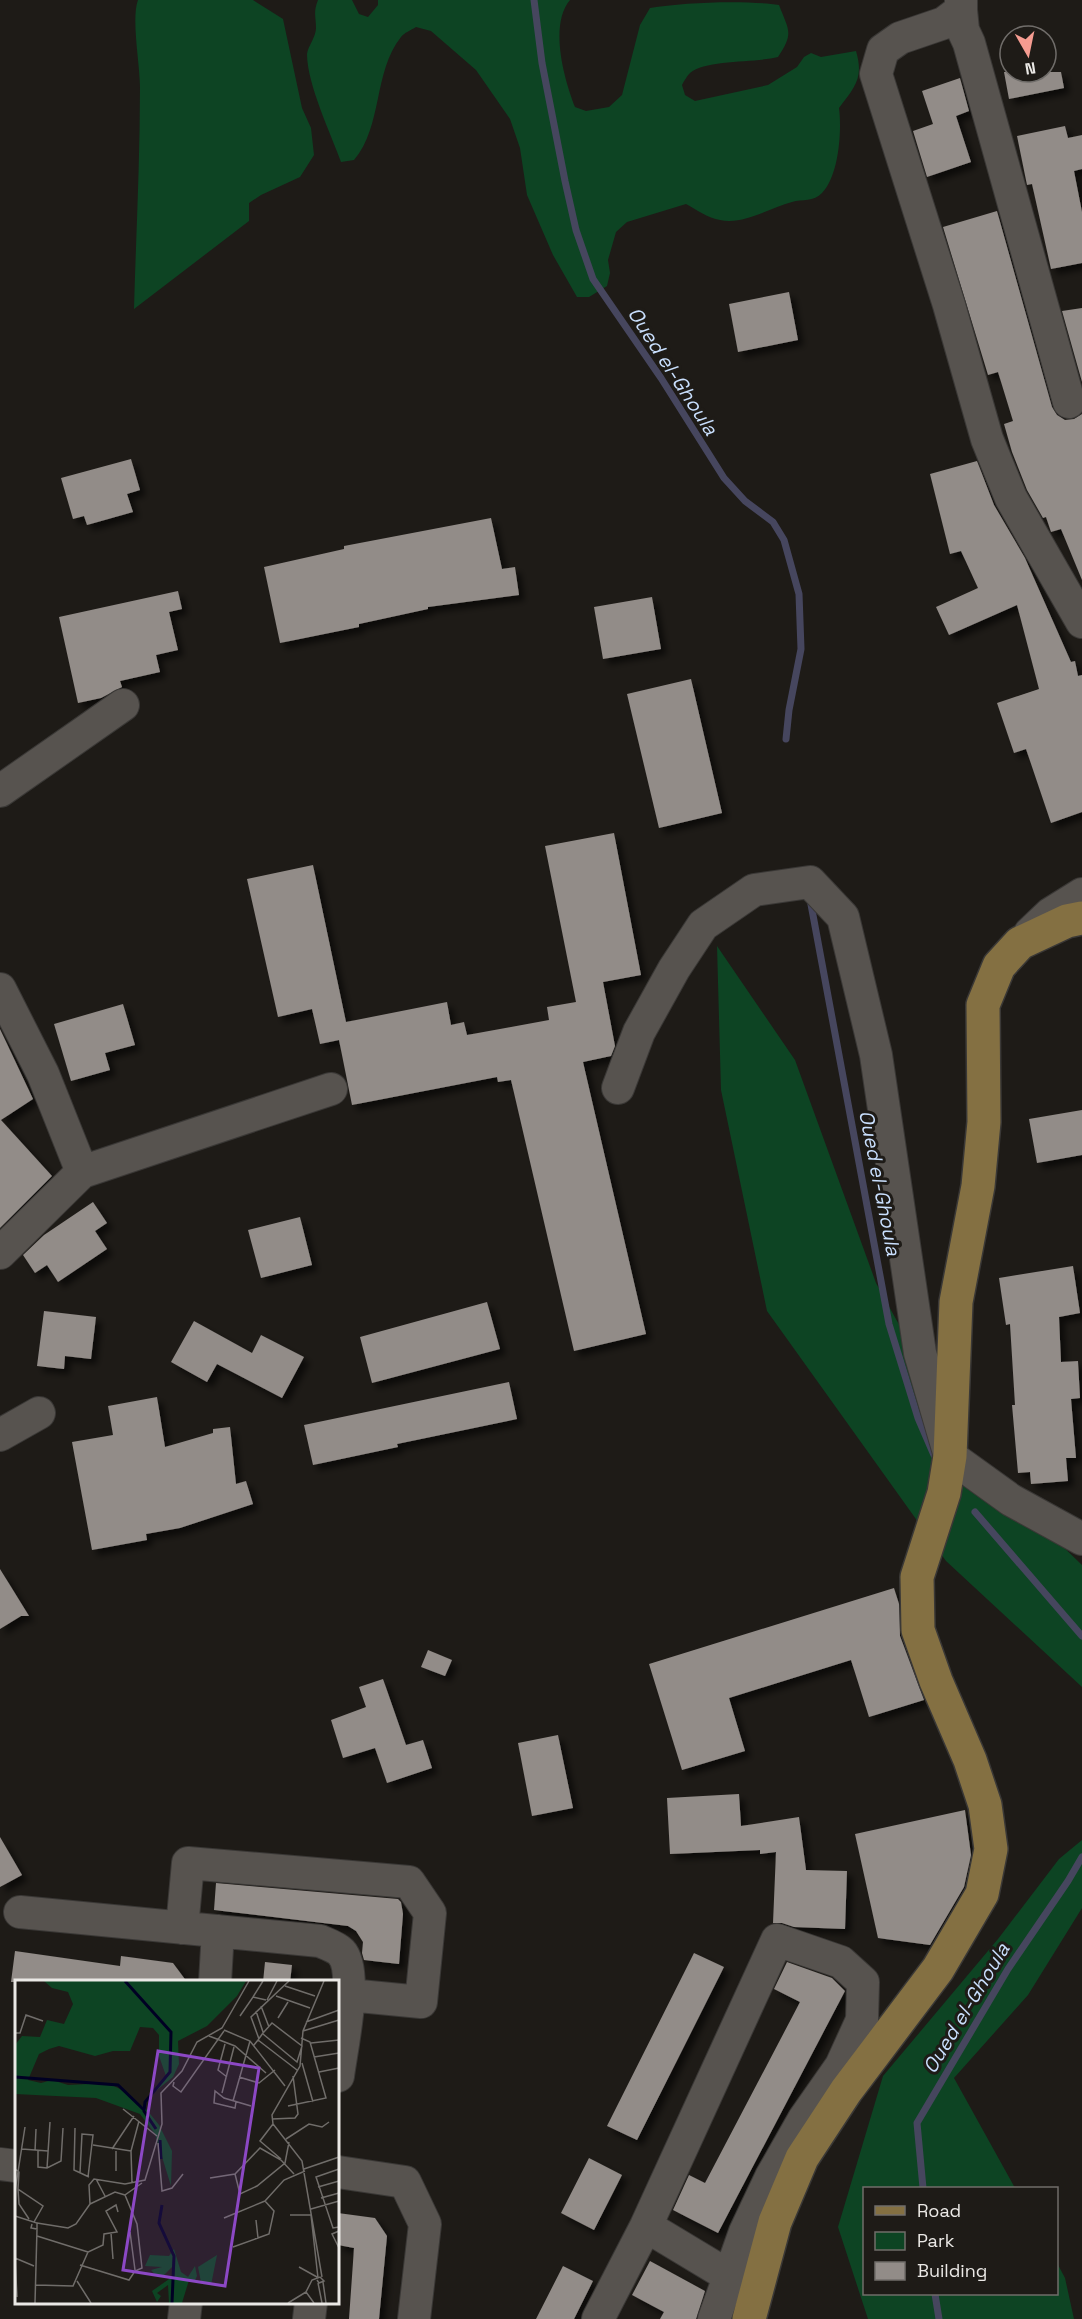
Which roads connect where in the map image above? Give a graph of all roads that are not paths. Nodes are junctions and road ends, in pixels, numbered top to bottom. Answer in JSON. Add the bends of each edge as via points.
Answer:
{"nodes":[{"id":1,"x":961,"y":5,"type":"edge"},
{"id":2,"x":1069,"y":402,"type":"dead end"},
{"id":3,"x":1082,"y":622,"type":"edge"},
{"id":4,"x":123,"y":705,"type":"dead end"},
{"id":5,"x":0,"y":791,"type":"edge"},
{"id":6,"x":1082,"y":894,"type":"edge"},
{"id":7,"x":1082,"y":918,"type":"edge"},
{"id":8,"x":1020,"y":943,"type":"junction"},
{"id":9,"x":0,"y":989,"type":"edge"},
{"id":10,"x":618,"y":1088,"type":"dead end"},
{"id":11,"x":332,"y":1089,"type":"dead end"},
{"id":12,"x":82,"y":1172,"type":"junction"},
{"id":13,"x":0,"y":1253,"type":"edge"},
{"id":14,"x":39,"y":1413,"type":"dead end"},
{"id":15,"x":0,"y":1435,"type":"edge"},
{"id":16,"x":951,"y":1456,"type":"junction"},
{"id":17,"x":1082,"y":1539,"type":"edge"},
{"id":18,"x":20,"y":1912,"type":"dead end"},
{"id":19,"x":182,"y":1928,"type":"junction"},
{"id":20,"x":218,"y":1931,"type":"junction"},
{"id":21,"x":215,"y":1980,"type":"edge"},
{"id":22,"x":349,"y":1995,"type":"junction"},
{"id":23,"x":339,"y":2069,"type":"edge"},
{"id":24,"x":0,"y":2164,"type":"edge"},
{"id":25,"x":15,"y":2166,"type":"edge"},
{"id":26,"x":339,"y":2172,"type":"edge"},
{"id":27,"x":646,"y":2226,"type":"junction"},
{"id":28,"x":743,"y":2282,"type":"junction"},
{"id":29,"x":186,"y":2304,"type":"edge"},
{"id":30,"x":310,"y":2304,"type":"edge"},
{"id":31,"x":184,"y":2319,"type":"edge"},
{"id":32,"x":309,"y":2319,"type":"edge"},
{"id":33,"x":414,"y":2319,"type":"edge"},
{"id":34,"x":598,"y":2319,"type":"edge"},
{"id":35,"x":714,"y":2319,"type":"edge"},
{"id":36,"x":748,"y":2319,"type":"edge"}],
"edges":[{"from":1,"to":2,"type":"street","via":[[963,30]]},
{"from":1,"to":3,"type":"street","via":[[944,23],[900,38],[883,50],[876,74],[987,439],[1011,498]]},
{"from":4,"to":5,"type":"street"},
{"from":6,"to":8,"type":"street","via":[[1050,914]]},
{"from":7,"to":8,"type":"main road"},
{"from":8,"to":16,"type":"main road","via":[[999,966],[983,1005],[983,1133],[978,1186],[956,1302]]},
{"from":9,"to":12,"type":"street","via":[[43,1074]]},
{"from":10,"to":16,"type":"street","via":[[639,1032],[703,925],[754,890],[810,882],[843,917],[876,1055],[920,1353]]},
{"from":11,"to":12,"type":"street"},
{"from":12,"to":13,"type":"street"},
{"from":14,"to":15,"type":"street"},
{"from":16,"to":17,"type":"street","via":[[1011,1500]]},
{"from":16,"to":28,"type":"main road","via":[[917,1577],[918,1630],[985,1805],[992,1849],[982,1894],[938,1969],[846,2091],[802,2158],[775,2222]]},
{"from":18,"to":19,"type":"street"},
{"from":19,"to":20,"type":"street"},
{"from":19,"to":22,"type":"street","via":[[188,1863],[409,1882],[430,1913],[421,2002]]},
{"from":20,"to":21,"type":"street"},
{"from":20,"to":22,"type":"street","via":[[330,1945],[346,1960]]},
{"from":22,"to":23,"type":"street"},
{"from":24,"to":25,"type":"street"},
{"from":26,"to":33,"type":"street","via":[[405,2182],[425,2224]]},
{"from":27,"to":28,"type":"street"},
{"from":27,"to":28,"type":"street","via":[[777,1940],[841,1962],[862,1982],[862,2020],[841,2066],[804,2118],[745,2232]]},
{"from":27,"to":34,"type":"street"},
{"from":28,"to":35,"type":"street"},
{"from":28,"to":36,"type":"main road"},
{"from":29,"to":31,"type":"street"},
{"from":30,"to":32,"type":"street"}]}
